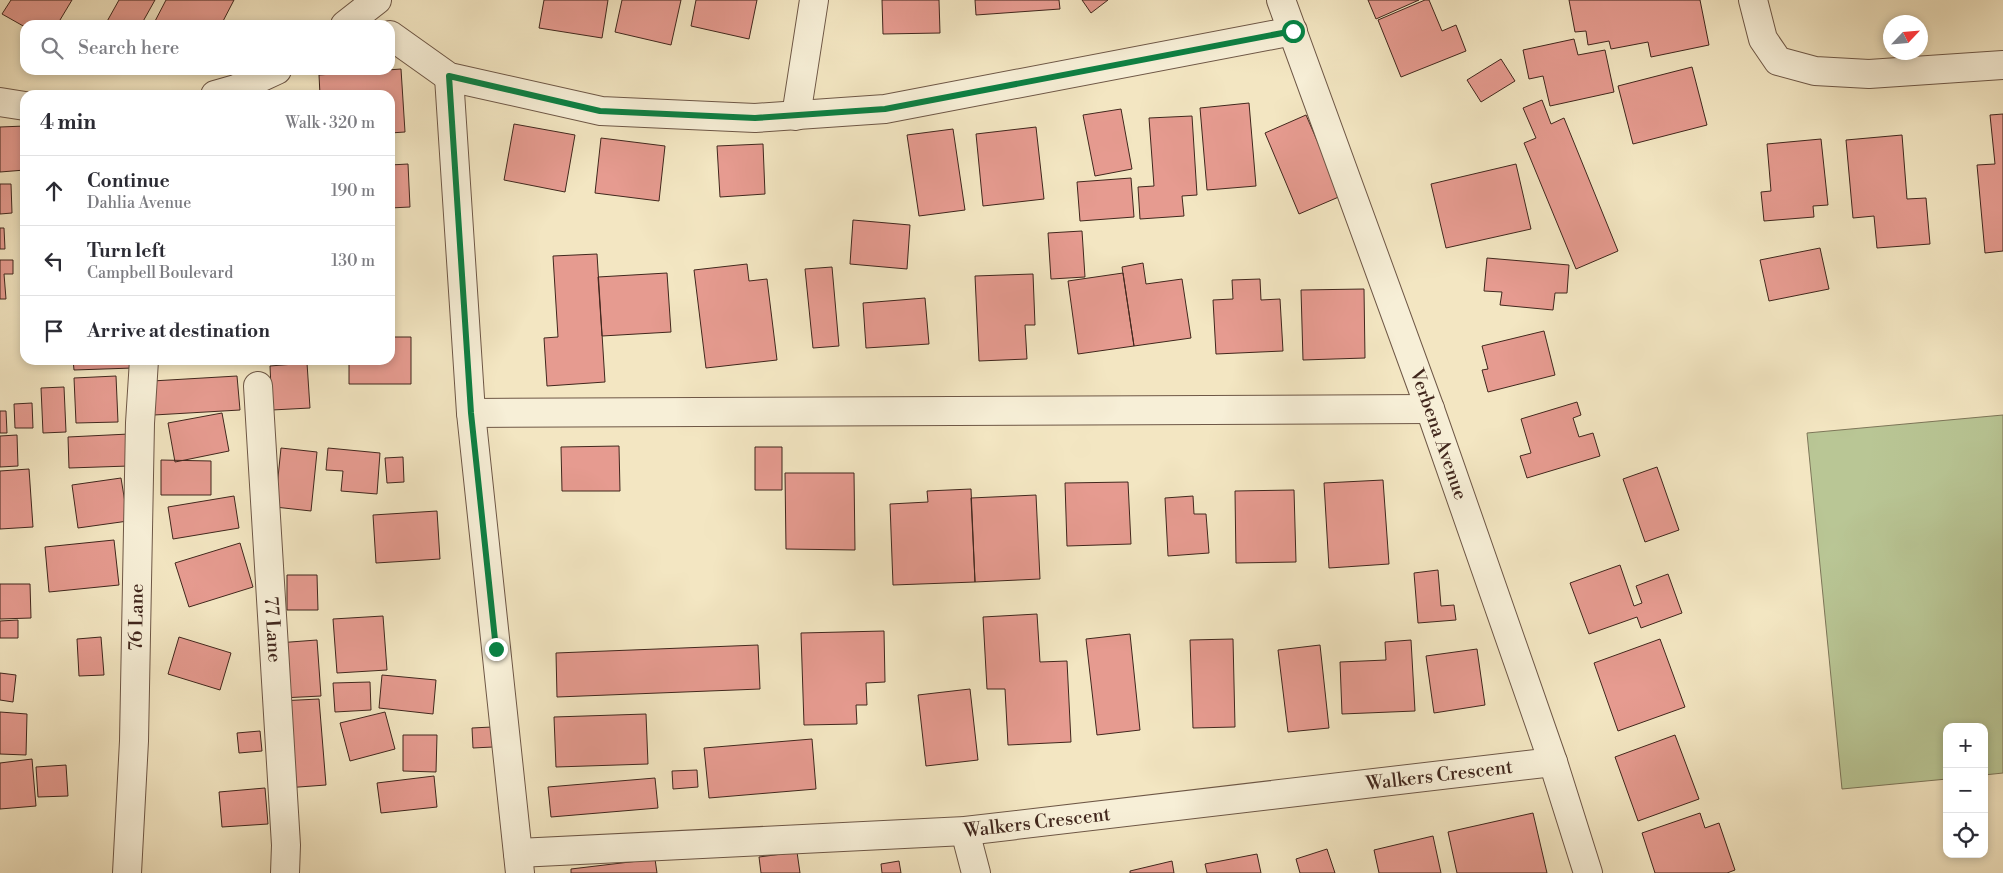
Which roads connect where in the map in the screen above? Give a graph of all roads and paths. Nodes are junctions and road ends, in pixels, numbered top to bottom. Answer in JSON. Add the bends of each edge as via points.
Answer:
{"nodes":[{"id":1,"x":814,"y":0,"type":"edge"},
{"id":2,"x":1281,"y":0,"type":"edge"},
{"id":3,"x":1753,"y":0,"type":"edge"},
{"id":4,"x":1293,"y":31,"type":"junction"},
{"id":5,"x":395,"y":38,"type":"edge"},
{"id":6,"x":2003,"y":65,"type":"edge"},
{"id":7,"x":266,"y":75,"type":"edge"},
{"id":8,"x":449,"y":76,"type":"junction"},
{"id":9,"x":232,"y":90,"type":"edge"},
{"id":10,"x":0,"y":102,"type":"edge"},
{"id":11,"x":20,"y":105,"type":"edge"},
{"id":12,"x":796,"y":116,"type":"junction"},
{"id":13,"x":144,"y":365,"type":"edge"},
{"id":14,"x":258,"y":386,"type":"dead end"},
{"id":15,"x":1430,"y":409,"type":"junction"},
{"id":16,"x":471,"y":413,"type":"junction"},
{"id":17,"x":1554,"y":762,"type":"junction"},
{"id":18,"x":965,"y":831,"type":"junction"},
{"id":19,"x":519,"y":863,"type":"edge"},
{"id":20,"x":127,"y":873,"type":"edge"},
{"id":21,"x":285,"y":873,"type":"edge"},
{"id":22,"x":976,"y":873,"type":"edge"},
{"id":23,"x":1588,"y":873,"type":"edge"}],
"edges":[{"from":1,"to":12,"type":"street"},
{"from":2,"to":4,"type":"street","name":"Verbena Avenue"},
{"from":3,"to":6,"type":"street","via":[[1763,39],[1778,61],[1815,71],[1869,74]]},
{"from":4,"to":12,"type":"street","via":[[885,109]]},
{"from":4,"to":15,"type":"street","name":"Verbena Avenue"},
{"from":5,"to":8,"type":"street"},
{"from":7,"to":9,"type":"street"},
{"from":8,"to":12,"type":"street","via":[[600,111],[755,118]]},
{"from":8,"to":16,"type":"street"},
{"from":10,"to":11,"type":"street"},
{"from":13,"to":20,"type":"street","name":"76 Lane","via":[[134,741]]},
{"from":14,"to":21,"type":"street","name":"77 Lane","via":[[286,845]]},
{"from":15,"to":16,"type":"street"},
{"from":15,"to":17,"type":"street","name":"Verbena Avenue"},
{"from":16,"to":19,"type":"street"},
{"from":17,"to":18,"type":"street","name":"Walkers Crescent"},
{"from":17,"to":23,"type":"street","name":"Verbena Avenue"},
{"from":18,"to":19,"type":"street","name":"Walkers Crescent"},
{"from":18,"to":22,"type":"street"}]}
